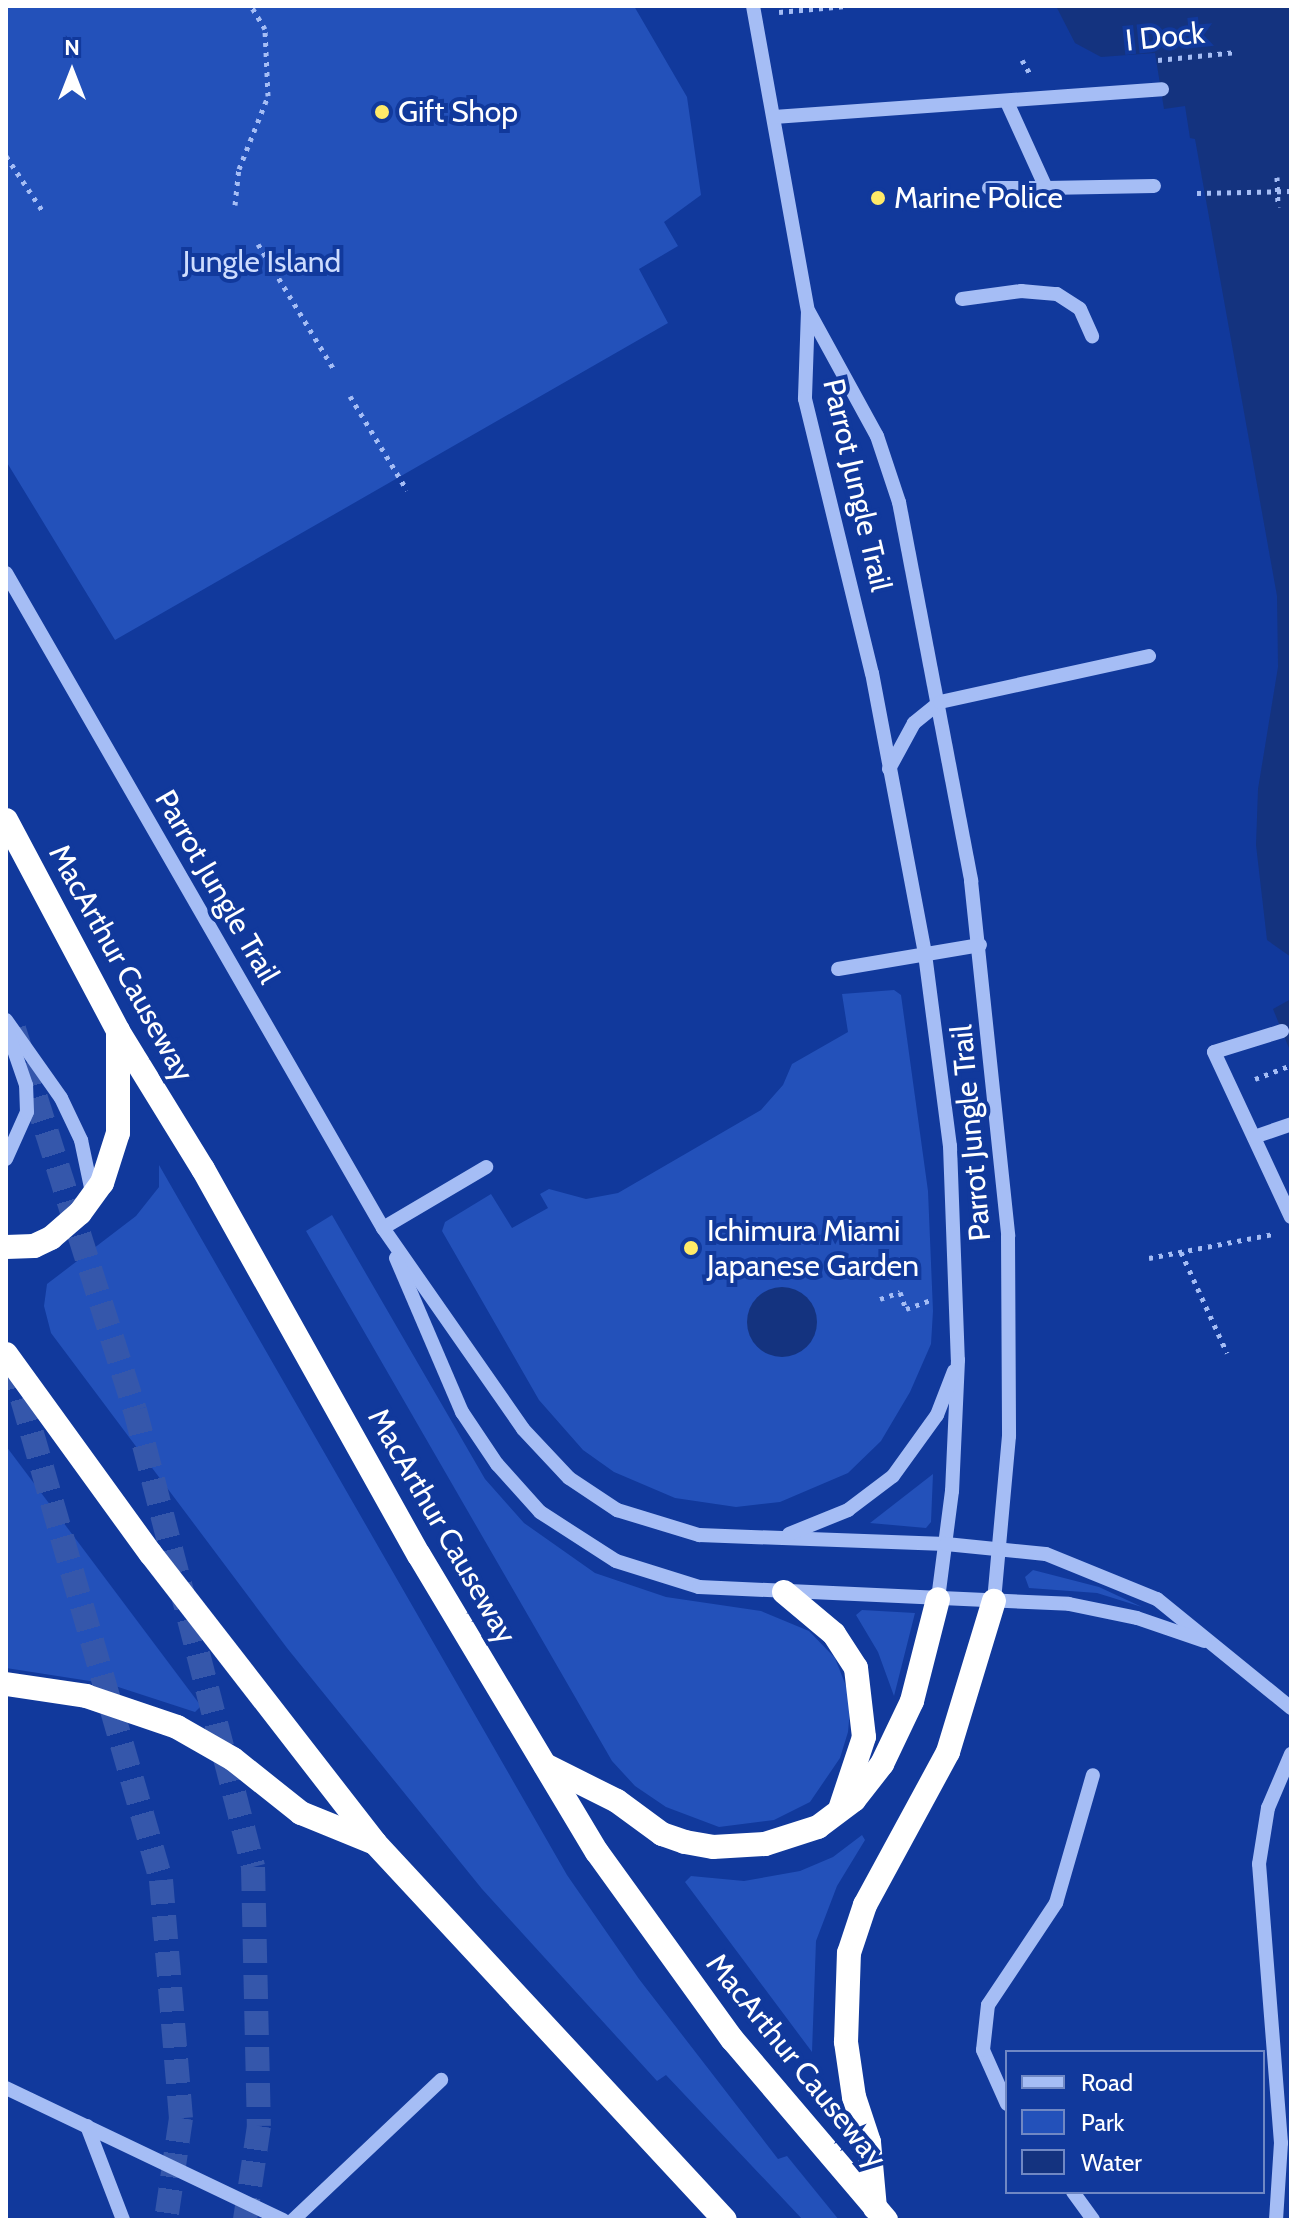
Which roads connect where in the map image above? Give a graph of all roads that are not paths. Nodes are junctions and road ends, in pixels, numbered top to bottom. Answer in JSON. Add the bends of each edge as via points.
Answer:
{"nodes":[{"id":1,"x":754,"y":10,"type":"edge"},
{"id":2,"x":1162,"y":89,"type":"dead end"},
{"id":3,"x":1007,"y":102,"type":"junction"},
{"id":4,"x":774,"y":117,"type":"junction"},
{"id":5,"x":1154,"y":186,"type":"dead end"},
{"id":6,"x":989,"y":188,"type":"dead end"},
{"id":7,"x":1046,"y":188,"type":"junction"},
{"id":8,"x":962,"y":299,"type":"dead end"},
{"id":9,"x":808,"y":311,"type":"junction"},
{"id":10,"x":1092,"y":336,"type":"dead end"},
{"id":11,"x":6,"y":573,"type":"edge"},
{"id":12,"x":1149,"y":656,"type":"dead end"},
{"id":13,"x":940,"y":702,"type":"junction"},
{"id":14,"x":889,"y":769,"type":"junction"},
{"id":15,"x":6,"y":820,"type":"edge"},
{"id":16,"x":980,"y":945,"type":"junction"},
{"id":17,"x":925,"y":954,"type":"junction"},
{"id":18,"x":838,"y":969,"type":"dead end"},
{"id":19,"x":6,"y":1020,"type":"edge"},
{"id":20,"x":6,"y":1026,"type":"edge"},
{"id":21,"x":118,"y":1031,"type":"junction"},
{"id":22,"x":1282,"y":1031,"type":"dead end"},
{"id":23,"x":1291,"y":1124,"type":"edge"},
{"id":24,"x":1254,"y":1137,"type":"junction"},
{"id":25,"x":6,"y":1159,"type":"edge"},
{"id":26,"x":486,"y":1167,"type":"dead end"},
{"id":27,"x":93,"y":1198,"type":"junction"},
{"id":28,"x":1291,"y":1217,"type":"edge"},
{"id":29,"x":383,"y":1228,"type":"junction"},
{"id":30,"x":6,"y":1247,"type":"edge"},
{"id":31,"x":6,"y":1354,"type":"edge"},
{"id":32,"x":958,"y":1360,"type":"junction"},
{"id":33,"x":769,"y":1539,"type":"junction"},
{"id":34,"x":946,"y":1544,"type":"junction"},
{"id":35,"x":1001,"y":1547,"type":"junction"},
{"id":36,"x":784,"y":1592,"type":"junction"},
{"id":37,"x":938,"y":1599,"type":"junction"},
{"id":38,"x":994,"y":1601,"type":"junction"},
{"id":39,"x":1214,"y":1645,"type":"junction"},
{"id":40,"x":6,"y":1684,"type":"edge"},
{"id":41,"x":1291,"y":1708,"type":"edge"},
{"id":42,"x":1291,"y":1754,"type":"edge"},
{"id":43,"x":545,"y":1765,"type":"junction"},
{"id":44,"x":1093,"y":1775,"type":"dead end"},
{"id":45,"x":838,"y":1814,"type":"junction"},
{"id":46,"x":375,"y":1843,"type":"junction"},
{"id":47,"x":441,"y":2080,"type":"dead end"},
{"id":48,"x":6,"y":2088,"type":"edge"},
{"id":49,"x":1005,"y":2100,"type":"edge"},
{"id":50,"x":87,"y":2126,"type":"junction"},
{"id":51,"x":1074,"y":2194,"type":"edge"},
{"id":52,"x":1284,"y":2197,"type":"edge"},
{"id":53,"x":880,"y":2214,"type":"edge"},
{"id":54,"x":123,"y":2220,"type":"edge"},
{"id":55,"x":283,"y":2220,"type":"edge"},
{"id":56,"x":293,"y":2220,"type":"edge"},
{"id":57,"x":725,"y":2220,"type":"edge"},
{"id":58,"x":1093,"y":2220,"type":"edge"},
{"id":59,"x":1276,"y":2220,"type":"edge"}],
"edges":[{"from":1,"to":4,"type":"street"},
{"from":2,"to":3,"type":"street"},
{"from":3,"to":4,"type":"street"},
{"from":3,"to":7,"type":"street"},
{"from":4,"to":9,"type":"street"},
{"from":5,"to":7,"type":"street"},
{"from":6,"to":7,"type":"street"},
{"from":8,"to":10,"type":"street","via":[[1021,291],[1057,294],[1080,309]]},
{"from":9,"to":13,"type":"street","name":"Parrot Jungle Trail","via":[[861,404],[889,467]]},
{"from":9,"to":14,"type":"street","name":"Parrot Jungle Trail","via":[[805,399],[858,605]]},
{"from":11,"to":29,"type":"street","name":"Parrot Jungle Trail"},
{"from":12,"to":13,"type":"street"},
{"from":13,"to":14,"type":"street","via":[[914,723]]},
{"from":13,"to":16,"type":"street","name":"Parrot Jungle Trail"},
{"from":14,"to":17,"type":"street","name":"Parrot Jungle Trail"},
{"from":15,"to":21,"type":"highway","name":"MacArthur Causeway"},
{"from":16,"to":17,"type":"street"},
{"from":16,"to":35,"type":"street","name":"Parrot Jungle Trail","via":[[1008,1236],[1009,1420]]},
{"from":17,"to":18,"type":"street"},
{"from":17,"to":32,"type":"street","name":"Parrot Jungle Trail","via":[[950,1146]]},
{"from":19,"to":27,"type":"street","via":[[61,1098],[81,1140]]},
{"from":20,"to":25,"type":"street","via":[[26,1085],[27,1112]]},
{"from":21,"to":27,"type":"highway","via":[[115,1149]]},
{"from":21,"to":43,"type":"highway","name":"MacArthur Causeway","via":[[203,1169],[419,1555]]},
{"from":22,"to":24,"type":"street","via":[[1214,1052]]},
{"from":23,"to":24,"type":"street"},
{"from":24,"to":28,"type":"street"},
{"from":26,"to":29,"type":"street"},
{"from":27,"to":30,"type":"highway","via":[[51,1238],[34,1246]]},
{"from":29,"to":33,"type":"street","name":"Parrot Jungle Trail","via":[[523,1429],[569,1478],[646,1522],[699,1535]]},
{"from":29,"to":36,"type":"street","name":"Parrot Jungle Trail","via":[[462,1412],[497,1464],[540,1512],[590,1548],[646,1574],[699,1587]]},
{"from":31,"to":46,"type":"highway","via":[[151,1554]]},
{"from":32,"to":33,"type":"street","via":[[937,1415],[893,1476],[826,1522]]},
{"from":32,"to":34,"type":"street","name":"Parrot Jungle Trail"},
{"from":33,"to":34,"type":"street","name":"Parrot Jungle Trail"},
{"from":34,"to":35,"type":"street","name":"Parrot Jungle Trail"},
{"from":34,"to":37,"type":"street","name":"Parrot Jungle Trail"},
{"from":35,"to":38,"type":"street","name":"Parrot Jungle Trail"},
{"from":35,"to":39,"type":"street","via":[[1046,1554],[1106,1575],[1157,1599]]},
{"from":36,"to":37,"type":"street","name":"Parrot Jungle Trail"},
{"from":36,"to":45,"type":"highway","via":[[848,1650],[862,1689],[864,1737]]},
{"from":37,"to":38,"type":"street","name":"Parrot Jungle Trail"},
{"from":37,"to":45,"type":"highway","via":[[912,1701],[897,1735],[870,1782]]},
{"from":38,"to":39,"type":"street","via":[[1069,1604],[1137,1618]]},
{"from":38,"to":53,"type":"highway","via":[[948,1752],[865,1905],[849,1953],[846,2042]]},
{"from":39,"to":41,"type":"street"},
{"from":40,"to":46,"type":"highway","via":[[97,1699],[177,1727],[233,1759],[301,1813]]},
{"from":42,"to":52,"type":"street","via":[[1268,1808],[1259,1864]]},
{"from":43,"to":45,"type":"highway","via":[[617,1801],[662,1834],[713,1847],[792,1838]]},
{"from":43,"to":53,"type":"highway","name":"MacArthur Causeway","via":[[597,1852],[732,2039]]},
{"from":44,"to":49,"type":"street","via":[[1056,1903],[988,2005],[983,2050]]},
{"from":46,"to":57,"type":"highway"},
{"from":47,"to":56,"type":"street"},
{"from":48,"to":50,"type":"street"},
{"from":50,"to":54,"type":"street"},
{"from":50,"to":55,"type":"street"},
{"from":51,"to":58,"type":"street"},
{"from":52,"to":59,"type":"street"}]}
